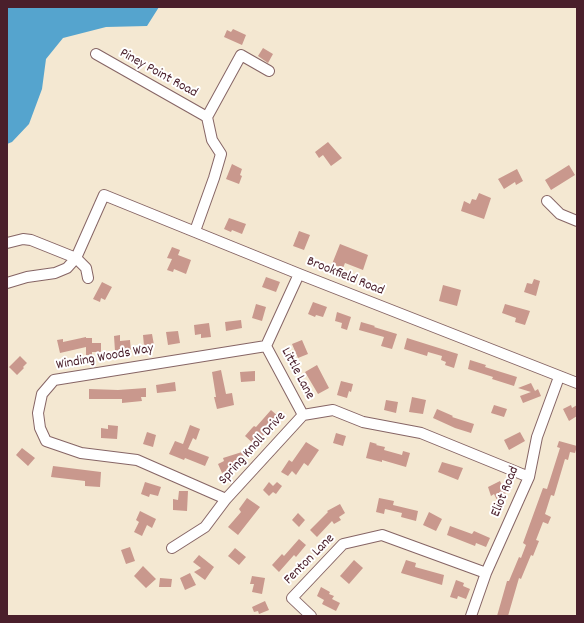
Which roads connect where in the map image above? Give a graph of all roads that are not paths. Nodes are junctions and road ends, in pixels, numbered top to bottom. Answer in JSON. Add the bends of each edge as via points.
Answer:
{"nodes":[{"id":1,"x":96,"y":54,"type":"dead end"},
{"id":2,"x":269,"y":71,"type":"dead end"},
{"id":3,"x":207,"y":117,"type":"junction"},
{"id":4,"x":547,"y":201,"type":"dead end"},
{"id":5,"x":577,"y":221,"type":"edge"},
{"id":6,"x":195,"y":231,"type":"junction"},
{"id":7,"x":7,"y":243,"type":"edge"},
{"id":8,"x":76,"y":258,"type":"junction"},
{"id":9,"x":299,"y":274,"type":"junction"},
{"id":10,"x":88,"y":278,"type":"dead end"},
{"id":11,"x":7,"y":283,"type":"edge"},
{"id":12,"x":266,"y":346,"type":"junction"},
{"id":13,"x":560,"y":377,"type":"junction"},
{"id":14,"x":577,"y":383,"type":"edge"},
{"id":15,"x":303,"y":415,"type":"junction"},
{"id":16,"x":529,"y":477,"type":"junction"},
{"id":17,"x":226,"y":499,"type":"junction"},
{"id":18,"x":172,"y":548,"type":"dead end"},
{"id":19,"x":486,"y":573,"type":"junction"},
{"id":20,"x":311,"y":616,"type":"edge"},
{"id":21,"x":471,"y":616,"type":"edge"}],
"edges":[{"from":1,"to":3,"type":"street","name":"Piney Point Road"},
{"from":2,"to":3,"type":"street","via":[[241,55]]},
{"from":3,"to":6,"type":"street","via":[[212,140],[221,154]]},
{"from":4,"to":5,"type":"street","via":[[560,214]]},
{"from":6,"to":8,"type":"street","name":"Brookfield Road","via":[[104,195]]},
{"from":6,"to":9,"type":"street","name":"Brookfield Road"},
{"from":7,"to":8,"type":"street","via":[[23,239],[32,240]]},
{"from":8,"to":10,"type":"street","via":[[86,268]]},
{"from":8,"to":11,"type":"street","via":[[67,268],[55,273]]},
{"from":9,"to":12,"type":"street"},
{"from":9,"to":13,"type":"street","name":"Brookfield Road"},
{"from":12,"to":15,"type":"street","name":"Little Lane"},
{"from":12,"to":17,"type":"street","name":"Winding Woods Way","via":[[54,380],[42,394],[38,413],[40,428],[46,441],[81,453],[137,460]]},
{"from":13,"to":14,"type":"street","name":"Brookfield Road"},
{"from":13,"to":16,"type":"street","name":"Eliot Road","via":[[537,437]]},
{"from":15,"to":16,"type":"street","name":"Spring Knoll Drive","via":[[333,410],[363,422],[421,433]]},
{"from":15,"to":17,"type":"street","name":"Spring Knoll Drive"},
{"from":16,"to":19,"type":"street","name":"Eliot Road"},
{"from":17,"to":18,"type":"street","name":"Spring Knoll Drive","via":[[205,527]]},
{"from":19,"to":20,"type":"street","name":"Fenton Lane","via":[[382,535],[343,544],[292,598]]},
{"from":19,"to":21,"type":"street","name":"Eliot Road"}]}
